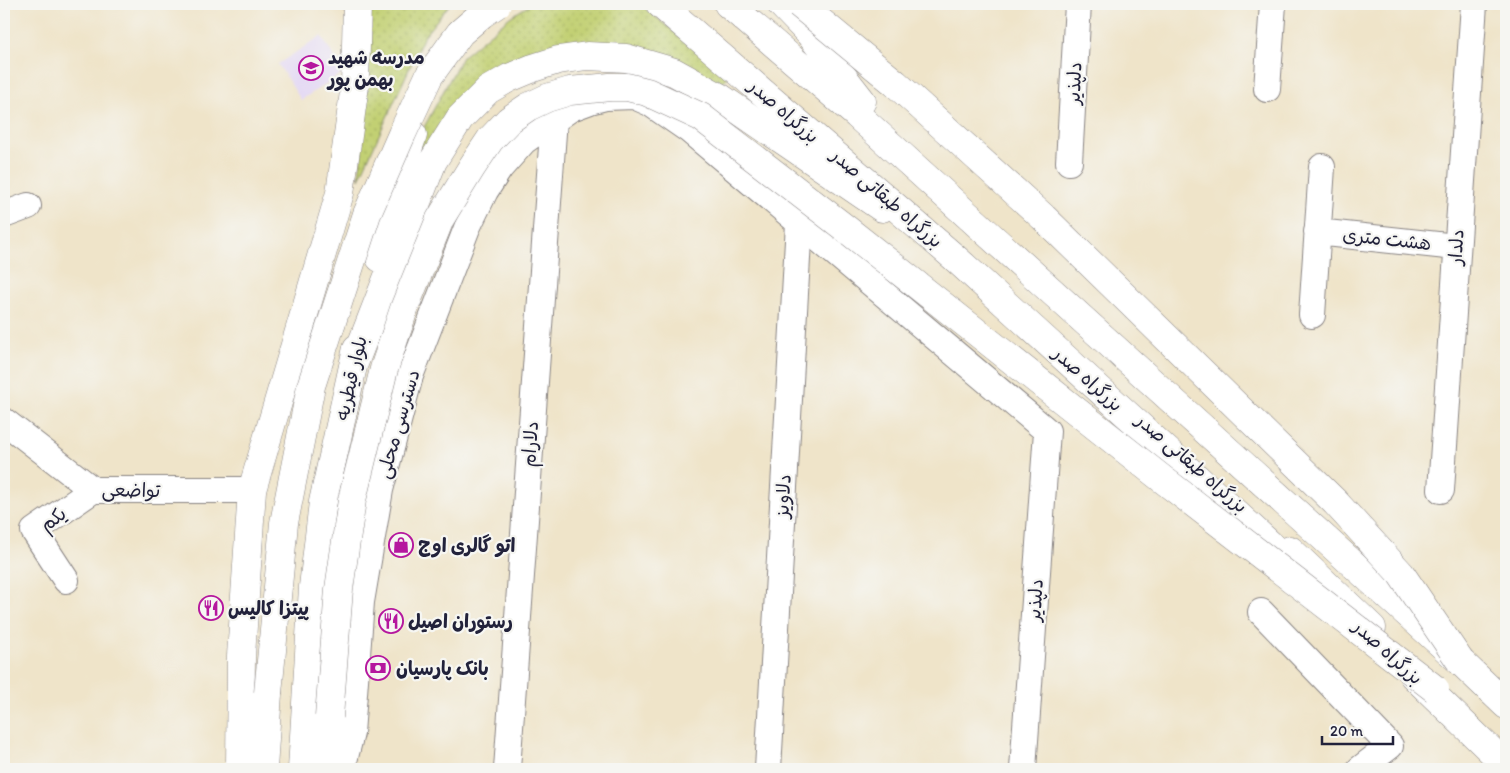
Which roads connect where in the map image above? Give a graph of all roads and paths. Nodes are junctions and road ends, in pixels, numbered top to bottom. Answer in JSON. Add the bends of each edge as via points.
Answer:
{"nodes":[{"id":1,"x":358,"y":4,"type":"edge"},
{"id":2,"x":471,"y":4,"type":"edge"},
{"id":3,"x":497,"y":4,"type":"edge"},
{"id":4,"x":660,"y":4,"type":"edge"},
{"id":5,"x":664,"y":4,"type":"edge"},
{"id":6,"x":728,"y":4,"type":"edge"},
{"id":7,"x":742,"y":4,"type":"edge"},
{"id":8,"x":781,"y":4,"type":"edge"},
{"id":9,"x":799,"y":4,"type":"edge"},
{"id":10,"x":1078,"y":4,"type":"edge"},
{"id":11,"x":1273,"y":4,"type":"edge"},
{"id":12,"x":1474,"y":4,"type":"edge"},
{"id":13,"x":1267,"y":89,"type":"dead end"},
{"id":14,"x":862,"y":101,"type":"junction"},
{"id":15,"x":554,"y":119,"type":"junction"},
{"id":16,"x":1069,"y":162,"type":"dead end"},
{"id":17,"x":1322,"y":167,"type":"dead end"},
{"id":18,"x":799,"y":223,"type":"junction"},
{"id":19,"x":1318,"y":232,"type":"junction"},
{"id":20,"x":1456,"y":247,"type":"junction"},
{"id":21,"x":955,"y":258,"type":"junction"},
{"id":22,"x":1312,"y":315,"type":"dead end"},
{"id":23,"x":353,"y":366,"type":"junction"},
{"id":24,"x":4,"y":421,"type":"edge"},
{"id":25,"x":1047,"y":431,"type":"joint"},
{"id":26,"x":93,"y":490,"type":"junction"},
{"id":27,"x":252,"y":490,"type":"junction"},
{"id":28,"x":1441,"y":490,"type":"dead end"},
{"id":29,"x":66,"y":580,"type":"dead end"},
{"id":30,"x":1261,"y":612,"type":"dead end"},
{"id":31,"x":1460,"y":660,"type":"junction"},
{"id":32,"x":1506,"y":686,"type":"edge"},
{"id":33,"x":1436,"y":689,"type":"junction"},
{"id":34,"x":1506,"y":705,"type":"edge"},
{"id":35,"x":1506,"y":758,"type":"edge"},
{"id":36,"x":1506,"y":765,"type":"edge"},
{"id":37,"x":240,"y":769,"type":"edge"},
{"id":38,"x":263,"y":769,"type":"edge"},
{"id":39,"x":302,"y":769,"type":"edge"},
{"id":40,"x":317,"y":769,"type":"edge"},
{"id":41,"x":342,"y":769,"type":"edge"},
{"id":42,"x":507,"y":769,"type":"edge"},
{"id":43,"x":768,"y":769,"type":"edge"},
{"id":44,"x":1023,"y":769,"type":"edge"},
{"id":45,"x":1361,"y":769,"type":"edge"}],
"edges":[{"from":1,"to":27,"type":"main road","via":[[355,84],[340,194]]},
{"from":2,"to":23,"type":"main road","name":"بلوار قیطریه","via":[[438,68],[402,166]]},
{"from":3,"to":38,"type":"main road","bridge":true,"via":[[460,33],[429,76],[364,223],[311,386],[284,522]]},
{"from":4,"to":21,"type":"main road","name":"بزرگراه صدر"},
{"from":5,"to":33,"type":"main road","name":"بزرگراه طبقاتی صدر","bridge":true,"via":[[1268,529]]},
{"from":6,"to":31,"type":"main road","name":"بزرگراه طبقاتی صدر","bridge":true,"via":[[857,115]]},
{"from":7,"to":14,"type":"main road"},
{"from":8,"to":14,"type":"main road","via":[[809,33]]},
{"from":9,"to":31,"type":"main road","bridge":true,"via":[[895,83],[1042,217],[1335,502],[1401,574]]},
{"from":10,"to":16,"type":"street","name":"دلپذیر"},
{"from":11,"to":13,"type":"street"},
{"from":12,"to":20,"type":"street","name":"دلدار"},
{"from":14,"to":32,"type":"main road"},
{"from":15,"to":18,"type":"street","name":"دسترسی محلی","via":[[571,108],[606,96],[634,96],[689,130]]},
{"from":15,"to":41,"type":"street","name":"دسترسی محلی","via":[[524,141],[500,168],[485,192],[467,228],[410,376],[380,490],[361,602],[351,733]]},
{"from":15,"to":42,"type":"street","name":"دلارام"},
{"from":17,"to":19,"type":"street","name":"هشت متری"},
{"from":18,"to":25,"type":"street","name":"دسترسی محلی"},
{"from":18,"to":43,"type":"street","name":"دلاویز"},
{"from":19,"to":20,"type":"street","name":"هشت متری"},
{"from":19,"to":22,"type":"street","name":"هشت متری"},
{"from":20,"to":28,"type":"street","name":"دلدار"},
{"from":21,"to":23,"type":"main road","via":[[721,98],[674,72],[626,58],[587,56],[558,60],[488,90],[460,118],[433,161]]},
{"from":21,"to":36,"type":"main road","name":"بزرگراه صدر","via":[[1429,689]]},
{"from":23,"to":39,"type":"main road","name":"بلوار قیطریه","via":[[323,502],[313,587]]},
{"from":24,"to":26,"type":"street","name":"تواضعی"},
{"from":25,"to":44,"type":"street","name":"دلپذیر"},
{"from":26,"to":27,"type":"street","name":"تواضعی"},
{"from":26,"to":29,"type":"street","name":"یکم","via":[[34,532]]},
{"from":27,"to":37,"type":"main road","via":[[241,656]]},
{"from":30,"to":45,"type":"street","via":[[1390,746]]},
{"from":31,"to":34,"type":"main road","name":"بزرگراه طبقاتی صدر"},
{"from":33,"to":35,"type":"main road","name":"بزرگراه طبقاتی صدر"},
{"from":33,"to":40,"type":"main road","bridge":true,"via":[[701,117],[647,92],[610,87],[570,91],[548,98],[509,120],[476,160],[440,219],[384,369],[352,500],[339,589],[329,717]]}]}
